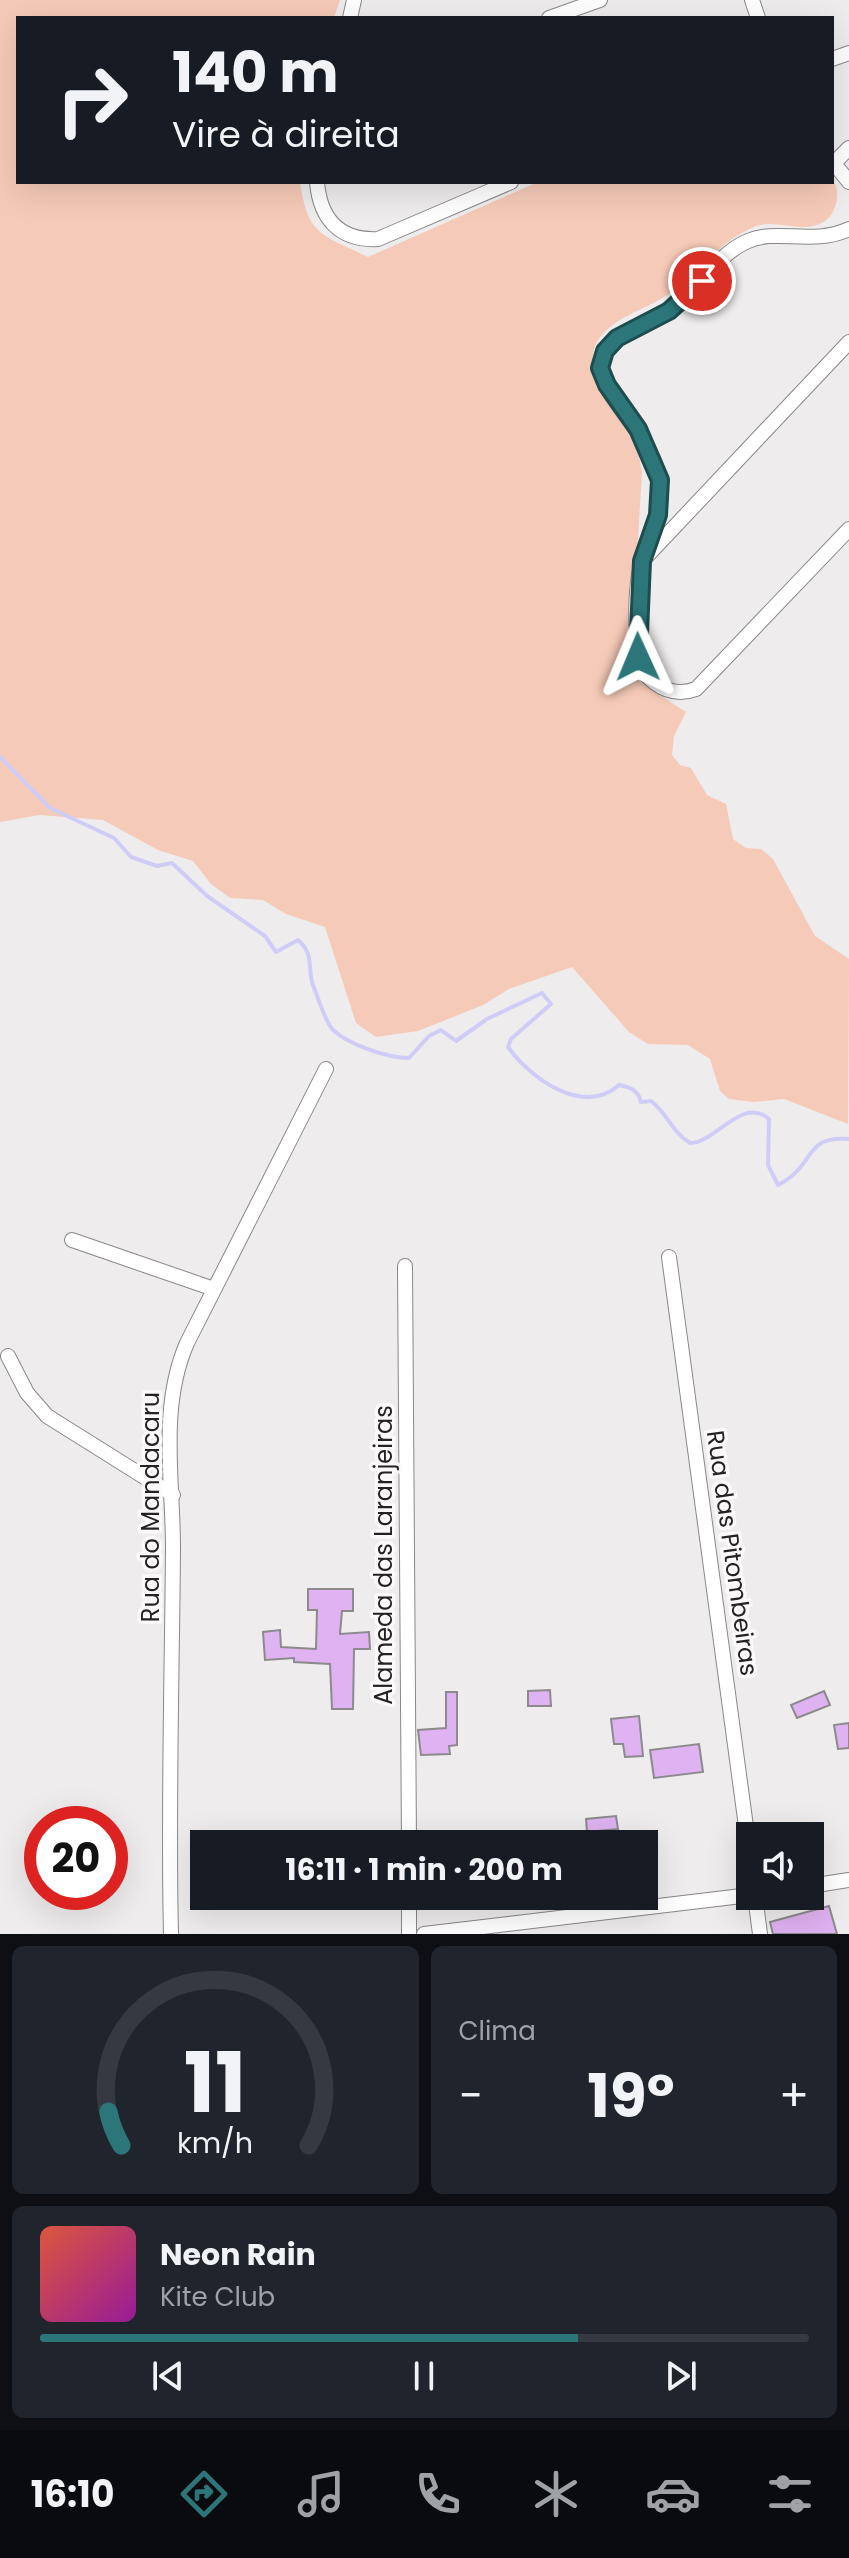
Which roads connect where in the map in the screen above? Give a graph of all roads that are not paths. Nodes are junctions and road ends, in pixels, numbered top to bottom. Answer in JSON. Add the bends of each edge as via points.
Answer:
{"nodes":[{"id":1,"x":600,"y":0,"type":"edge"},
{"id":2,"x":555,"y":16,"type":"edge"},
{"id":3,"x":834,"y":163,"type":"edge"},
{"id":4,"x":849,"y":182,"type":"edge"},
{"id":5,"x":317,"y":184,"type":"edge"},
{"id":6,"x":506,"y":184,"type":"edge"},
{"id":7,"x":849,"y":229,"type":"edge"},
{"id":8,"x":849,"y":342,"type":"edge"},
{"id":9,"x":849,"y":529,"type":"edge"},
{"id":10,"x":642,"y":561,"type":"junction"},
{"id":11,"x":326,"y":1069,"type":"dead end"},
{"id":12,"x":72,"y":1240,"type":"dead end"},
{"id":13,"x":669,"y":1257,"type":"dead end"},
{"id":14,"x":405,"y":1266,"type":"dead end"},
{"id":15,"x":214,"y":1289,"type":"junction"},
{"id":16,"x":8,"y":1356,"type":"dead end"},
{"id":17,"x":173,"y":1495,"type":"junction"},
{"id":18,"x":745,"y":1822,"type":"edge"},
{"id":19,"x":409,"y":1830,"type":"edge"},
{"id":20,"x":849,"y":1880,"type":"edge"},
{"id":21,"x":824,"y":1884,"type":"edge"},
{"id":22,"x":736,"y":1897,"type":"edge"},
{"id":23,"x":409,"y":1910,"type":"edge"},
{"id":24,"x":756,"y":1910,"type":"edge"},
{"id":25,"x":171,"y":1934,"type":"edge"},
{"id":26,"x":409,"y":1934,"type":"edge"},
{"id":27,"x":424,"y":1934,"type":"edge"},
{"id":28,"x":760,"y":1934,"type":"edge"}],
"edges":[{"from":1,"to":2,"type":"street"},
{"from":3,"to":4,"type":"street"},
{"from":5,"to":6,"type":"street","via":[[325,216],[341,231],[363,240],[378,239]]},
{"from":7,"to":10,"type":"street","via":[[823,238],[761,236],[748,241],[730,251],[680,304],[617,338],[605,351],[600,368],[607,385],[638,429],[660,480],[658,515]]},
{"from":8,"to":10,"type":"street"},
{"from":9,"to":10,"type":"street","via":[[696,689],[685,693],[663,689],[643,672],[637,628]]},
{"from":11,"to":15,"type":"street","name":"Rua do Mandacaru"},
{"from":12,"to":15,"type":"street"},
{"from":13,"to":18,"type":"street","name":"Rua das Pitombeiras"},
{"from":14,"to":19,"type":"street","name":"Alameda das Laranjeiras"},
{"from":15,"to":17,"type":"street","name":"Rua do Mandacaru","via":[[174,1378]]},
{"from":16,"to":17,"type":"street","via":[[27,1393],[47,1416]]},
{"from":17,"to":25,"type":"street","name":"Rua do Mandacaru"},
{"from":20,"to":21,"type":"street"},
{"from":22,"to":27,"type":"street"},
{"from":23,"to":26,"type":"street"},
{"from":24,"to":28,"type":"street"}]}
